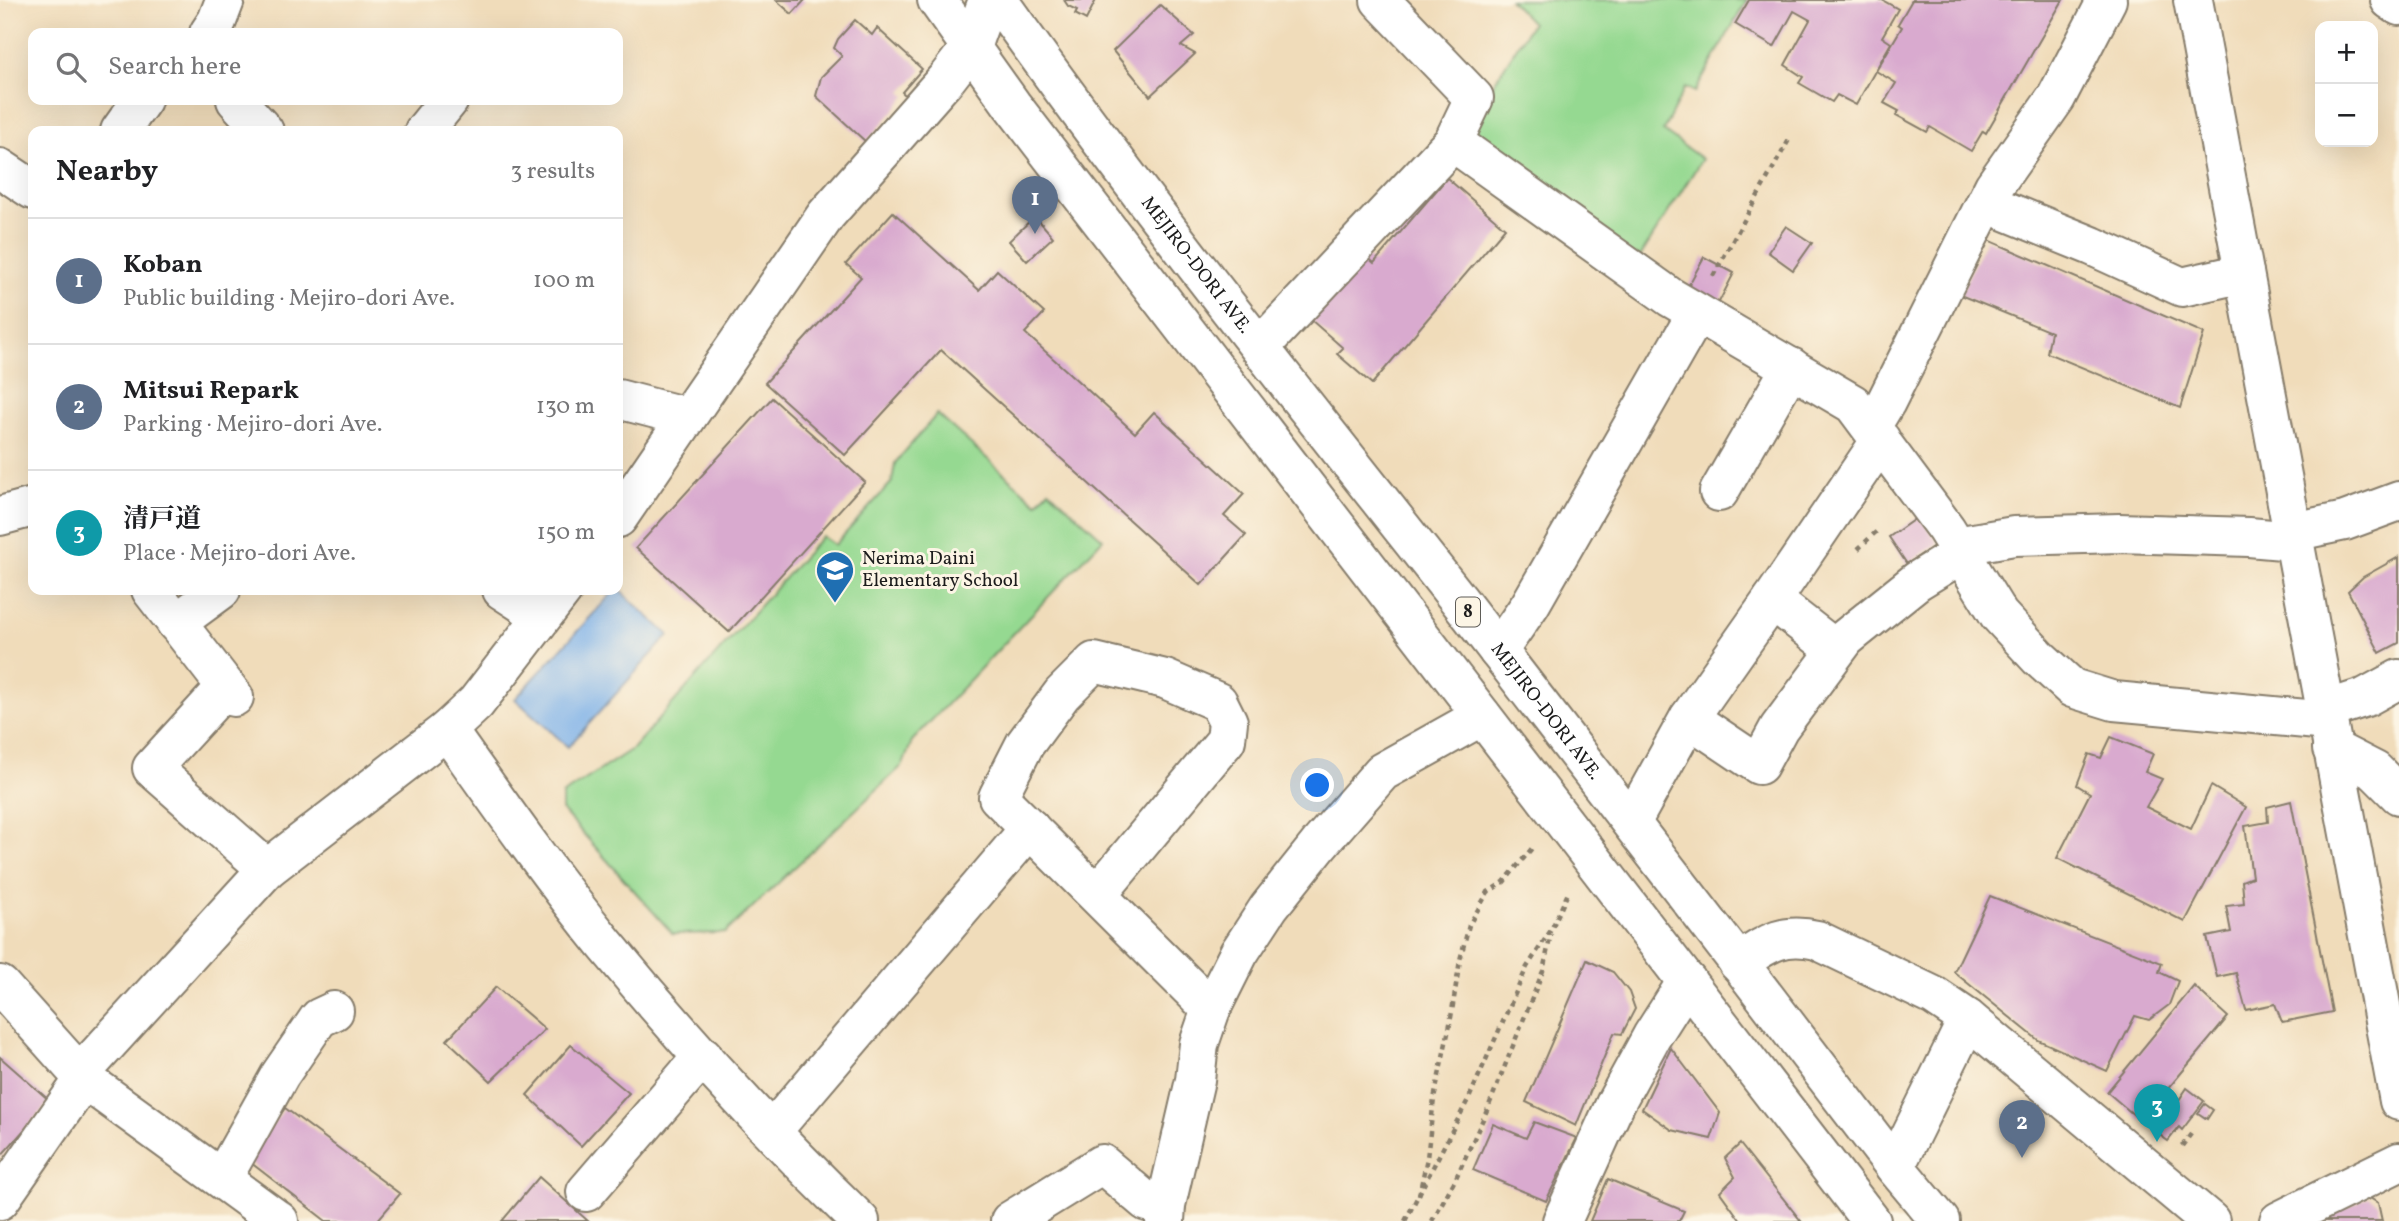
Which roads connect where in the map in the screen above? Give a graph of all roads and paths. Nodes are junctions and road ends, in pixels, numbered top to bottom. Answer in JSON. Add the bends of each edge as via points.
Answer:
{"nodes":[{"id":1,"x":225,"y":0,"type":"edge"},
{"id":2,"x":937,"y":0,"type":"edge"},
{"id":3,"x":988,"y":0,"type":"edge"},
{"id":4,"x":998,"y":0,"type":"edge"},
{"id":5,"x":1380,"y":0,"type":"edge"},
{"id":6,"x":2107,"y":0,"type":"edge"},
{"id":7,"x":2193,"y":0,"type":"edge"},
{"id":8,"x":2390,"y":0,"type":"edge"},
{"id":9,"x":2399,"y":6,"type":"edge"},
{"id":10,"x":213,"y":28,"type":"edge"},
{"id":11,"x":971,"y":47,"type":"junction"},
{"id":12,"x":138,"y":105,"type":"edge"},
{"id":13,"x":241,"y":105,"type":"edge"},
{"id":14,"x":445,"y":105,"type":"edge"},
{"id":15,"x":124,"y":126,"type":"edge"},
{"id":16,"x":259,"y":126,"type":"edge"},
{"id":17,"x":428,"y":126,"type":"edge"},
{"id":18,"x":1790,"y":138,"type":"dead end"},
{"id":19,"x":1454,"y":142,"type":"junction"},
{"id":20,"x":0,"y":168,"type":"edge"},
{"id":21,"x":28,"y":187,"type":"edge"},
{"id":22,"x":1986,"y":203,"type":"junction"},
{"id":23,"x":2244,"y":273,"type":"junction"},
{"id":24,"x":1695,"y":312,"type":"junction"},
{"id":25,"x":1260,"y":347,"type":"junction"},
{"id":26,"x":1791,"y":367,"type":"junction"},
{"id":27,"x":623,"y":401,"type":"edge"},
{"id":28,"x":687,"y":417,"type":"junction"},
{"id":29,"x":1876,"y":433,"type":"junction"},
{"id":30,"x":1719,"y":492,"type":"dead end"},
{"id":31,"x":2399,"y":501,"type":"edge"},
{"id":32,"x":623,"y":511,"type":"edge"},
{"id":33,"x":2294,"y":537,"type":"junction"},
{"id":34,"x":1959,"y":550,"type":"junction"},
{"id":35,"x":155,"y":595,"type":"edge"},
{"id":36,"x":213,"y":595,"type":"edge"},
{"id":37,"x":521,"y":595,"type":"edge"},
{"id":38,"x":1772,"y":600,"type":"junction"},
{"id":39,"x":552,"y":603,"type":"edge"},
{"id":40,"x":176,"y":623,"type":"junction"},
{"id":41,"x":1836,"y":650,"type":"junction"},
{"id":42,"x":1498,"y":651,"type":"junction"},
{"id":43,"x":2399,"y":679,"type":"edge"},
{"id":44,"x":1482,"y":716,"type":"junction"},
{"id":45,"x":1689,"y":718,"type":"junction"},
{"id":46,"x":2329,"y":727,"type":"junction"},
{"id":47,"x":447,"y":730,"type":"junction"},
{"id":48,"x":2399,"y":795,"type":"edge"},
{"id":49,"x":1632,"y":821,"type":"junction"},
{"id":50,"x":1030,"y":828,"type":"junction"},
{"id":51,"x":1535,"y":845,"type":"dead end"},
{"id":52,"x":267,"y":869,"type":"junction"},
{"id":53,"x":1570,"y":889,"type":"dead end"},
{"id":54,"x":1097,"y":895,"type":"junction"},
{"id":55,"x":1551,"y":930,"type":"junction"},
{"id":56,"x":1738,"y":963,"type":"junction"},
{"id":57,"x":1688,"y":981,"type":"junction"},
{"id":58,"x":0,"y":985,"type":"edge"},
{"id":59,"x":1211,"y":1009,"type":"junction"},
{"id":60,"x":334,"y":1011,"type":"dead end"},
{"id":61,"x":1968,"y":1019,"type":"junction"},
{"id":62,"x":703,"y":1056,"type":"junction"},
{"id":63,"x":82,"y":1077,"type":"junction"},
{"id":64,"x":2399,"y":1101,"type":"edge"},
{"id":65,"x":2194,"y":1130,"type":"dead end"},
{"id":66,"x":772,"y":1131,"type":"junction"},
{"id":67,"x":2186,"y":1140,"type":"dead end"},
{"id":68,"x":2399,"y":1162,"type":"edge"},
{"id":69,"x":1895,"y":1167,"type":"junction"},
{"id":70,"x":222,"y":1179,"type":"junction"},
{"id":71,"x":586,"y":1192,"type":"dead end"},
{"id":72,"x":1419,"y":1195,"type":"junction"},
{"id":73,"x":0,"y":1200,"type":"edge"},
{"id":74,"x":1165,"y":1213,"type":"edge"},
{"id":75,"x":279,"y":1221,"type":"edge"},
{"id":76,"x":860,"y":1221,"type":"edge"},
{"id":77,"x":1010,"y":1221,"type":"edge"},
{"id":78,"x":1405,"y":1221,"type":"edge"},
{"id":79,"x":1432,"y":1221,"type":"edge"},
{"id":80,"x":1562,"y":1221,"type":"edge"},
{"id":81,"x":1871,"y":1221,"type":"edge"},
{"id":82,"x":1940,"y":1221,"type":"edge"},
{"id":83,"x":2210,"y":1221,"type":"edge"},
{"id":84,"x":2279,"y":1221,"type":"edge"}],
"edges":[{"from":1,"to":10,"type":"street"},
{"from":2,"to":11,"type":"street"},
{"from":3,"to":11,"type":"street"},
{"from":4,"to":25,"type":"street","name":"MEJIRO-DORI AVE.","number":"8"},
{"from":5,"to":19,"type":"street","via":[[1474,98]]},
{"from":6,"to":22,"type":"street","via":[[2056,98]]},
{"from":7,"to":23,"type":"street"},
{"from":8,"to":9,"type":"street"},
{"from":11,"to":28,"type":"street","via":[[826,215]]},
{"from":11,"to":44,"type":"street"},
{"from":12,"to":15,"type":"street"},
{"from":13,"to":16,"type":"street"},
{"from":14,"to":17,"type":"street"},
{"from":18,"to":24,"type":"path"},
{"from":19,"to":24,"type":"street"},
{"from":19,"to":25,"type":"street"},
{"from":20,"to":21,"type":"street"},
{"from":22,"to":23,"type":"street","via":[[2182,287]]},
{"from":22,"to":29,"type":"street"},
{"from":23,"to":33,"type":"street"},
{"from":24,"to":26,"type":"street"},
{"from":24,"to":42,"type":"street","via":[[1530,605]]},
{"from":25,"to":42,"type":"street","name":"MEJIRO-DORI AVE.","number":"8"},
{"from":26,"to":29,"type":"street","via":[[1853,404]]},
{"from":26,"to":30,"type":"street"},
{"from":27,"to":28,"type":"street"},
{"from":28,"to":32,"type":"street"},
{"from":29,"to":34,"type":"street"},
{"from":29,"to":38,"type":"street"},
{"from":31,"to":33,"type":"street"},
{"from":33,"to":34,"type":"street","via":[[2014,536]]},
{"from":33,"to":46,"type":"street"},
{"from":34,"to":41,"type":"street"},
{"from":34,"to":46,"type":"street","via":[[1999,615],[2073,688],[2114,701]]},
{"from":35,"to":40,"type":"street"},
{"from":36,"to":40,"type":"street"},
{"from":37,"to":39,"type":"street"},
{"from":38,"to":41,"type":"street"},
{"from":38,"to":45,"type":"street"},
{"from":39,"to":47,"type":"street","via":[[476,703]]},
{"from":40,"to":52,"type":"street","via":[[230,692],[152,768]]},
{"from":41,"to":45,"type":"street","via":[[1779,728],[1759,765]]},
{"from":42,"to":49,"type":"street","name":"MEJIRO-DORI AVE.","number":"8"},
{"from":43,"to":46,"type":"street","via":[[2366,697]]},
{"from":44,"to":57,"type":"street"},
{"from":44,"to":59,"type":"street","via":[[1382,772],[1269,906]]},
{"from":45,"to":49,"type":"street"},
{"from":46,"to":48,"type":"street"},
{"from":46,"to":64,"type":"street"},
{"from":47,"to":52,"type":"street"},
{"from":47,"to":62,"type":"street","via":[[606,944]]},
{"from":49,"to":56,"type":"street","name":"MEJIRO-DORI AVE.","number":"8"},
{"from":50,"to":54,"type":"street"},
{"from":50,"to":54,"type":"street","via":[[998,797],[1025,744],[1062,694],[1094,662],[1166,679],[1218,702],[1228,722],[1226,740]]},
{"from":50,"to":66,"type":"street"},
{"from":51,"to":72,"type":"path","via":[[1504,882],[1488,892],[1469,925]]},
{"from":52,"to":63,"type":"street"},
{"from":53,"to":55,"type":"path"},
{"from":54,"to":59,"type":"street"},
{"from":55,"to":72,"type":"path","via":[[1527,967],[1470,1096]]},
{"from":55,"to":79,"type":"path","via":[[1543,971],[1488,1108]]},
{"from":56,"to":61,"type":"street","via":[[1773,940],[1817,940],[1934,996]]},
{"from":56,"to":69,"type":"street","name":"MEJIRO-DORI AVE.","number":"8"},
{"from":57,"to":80,"type":"street","via":[[1616,1102]]},
{"from":57,"to":81,"type":"street"},
{"from":58,"to":63,"type":"street"},
{"from":59,"to":74,"type":"street","via":[[1199,1044]]},
{"from":60,"to":70,"type":"street","via":[[319,1018],[279,1075]]},
{"from":61,"to":69,"type":"street"},
{"from":61,"to":83,"type":"street"},
{"from":62,"to":66,"type":"street"},
{"from":62,"to":71,"type":"street"},
{"from":63,"to":70,"type":"street"},
{"from":63,"to":73,"type":"street"},
{"from":65,"to":67,"type":"path"},
{"from":66,"to":76,"type":"street"},
{"from":68,"to":84,"type":"street"},
{"from":69,"to":82,"type":"street","name":"MEJIRO-DORI AVE.","number":"8"},
{"from":70,"to":75,"type":"street"},
{"from":72,"to":78,"type":"path"},
{"from":74,"to":77,"type":"street","via":[[1102,1164]]}]}
